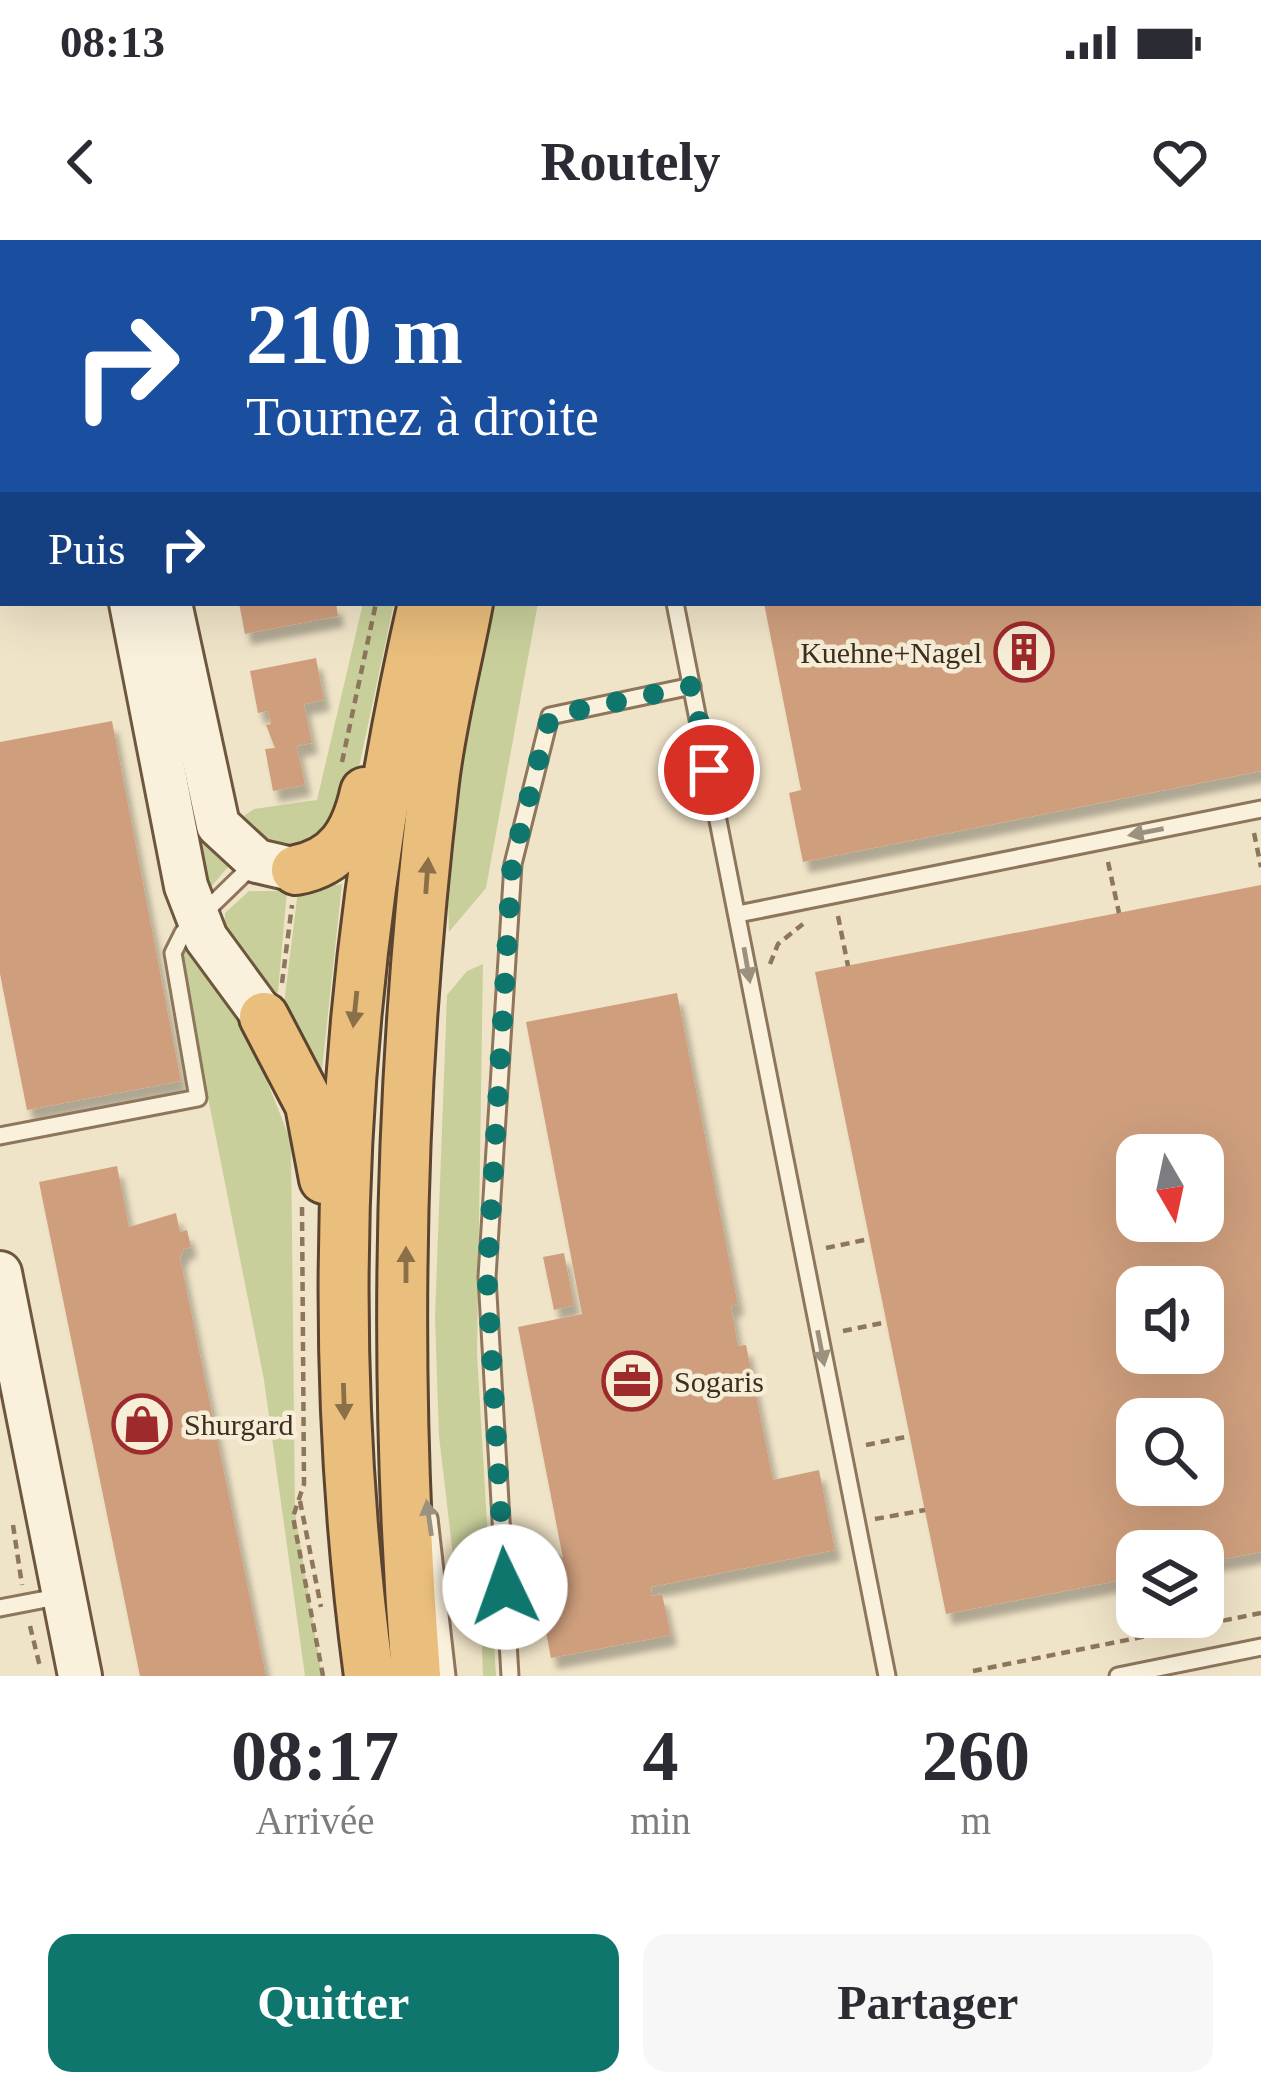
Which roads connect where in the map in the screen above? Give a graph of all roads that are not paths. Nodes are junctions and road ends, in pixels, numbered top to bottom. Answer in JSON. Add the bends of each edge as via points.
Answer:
{"nodes":[{"id":1,"x":422,"y":606,"type":"edge"},
{"id":2,"x":467,"y":606,"type":"edge"},
{"id":3,"x":676,"y":606,"type":"edge"},
{"id":4,"x":140,"y":609,"type":"edge"},
{"id":5,"x":692,"y":686,"type":"junction"},
{"id":6,"x":152,"y":693,"type":"junction"},
{"id":7,"x":365,"y":765,"type":"junction"},
{"id":8,"x":217,"y":791,"type":"junction"},
{"id":9,"x":1261,"y":808,"type":"edge"},
{"id":10,"x":282,"y":874,"type":"junction"},
{"id":11,"x":738,"y":914,"type":"junction"},
{"id":12,"x":197,"y":918,"type":"junction"},
{"id":13,"x":273,"y":1006,"type":"joint"},
{"id":14,"x":0,"y":1136,"type":"edge"},
{"id":15,"x":342,"y":1242,"type":"junction"},
{"id":16,"x":0,"y":1273,"type":"edge"},
{"id":17,"x":406,"y":1353,"type":"junction"},
{"id":18,"x":66,"y":1595,"type":"junction"},
{"id":19,"x":0,"y":1608,"type":"edge"},
{"id":20,"x":1261,"y":1647,"type":"edge"},
{"id":21,"x":80,"y":1676,"type":"edge"},
{"id":22,"x":369,"y":1676,"type":"edge"},
{"id":23,"x":416,"y":1676,"type":"edge"},
{"id":24,"x":447,"y":1676,"type":"edge"},
{"id":25,"x":510,"y":1676,"type":"edge"},
{"id":26,"x":887,"y":1676,"type":"edge"},
{"id":27,"x":1118,"y":1676,"type":"edge"}],
"edges":[{"from":1,"to":7,"type":"highway"},
{"from":17,"to":2,"type":"highway","one_way":true,"via":[[406,1105],[434,780]]},
{"from":3,"to":5,"type":"lane"},
{"from":4,"to":6,"type":"main road"},
{"from":4,"to":8,"type":"main road"},
{"from":5,"to":11,"type":"lane"},
{"from":5,"to":25,"type":"lane","via":[[550,716],[512,864],[487,1277]]},
{"from":6,"to":8,"type":"lane","via":[[176,766]]},
{"from":6,"to":12,"type":"main road"},
{"from":7,"to":10,"type":"highway","via":[[368,782],[343,846],[323,862]]},
{"from":7,"to":15,"type":"highway","one_way":true},
{"from":8,"to":10,"type":"main road","via":[[229,841]]},
{"from":9,"to":11,"type":"lane","one_way":true},
{"from":10,"to":12,"type":"lane"},
{"from":11,"to":26,"type":"lane","one_way":true},
{"from":12,"to":13,"type":"main road","via":[[206,938]]},
{"from":12,"to":14,"type":"lane","via":[[173,953],[199,1097]]},
{"from":13,"to":15,"type":"highway","via":[[321,1143],[326,1218]]},
{"from":15,"to":22,"type":"highway","one_way":true,"via":[[345,1436]]},
{"from":16,"to":18,"type":"main road"},
{"from":17,"to":23,"type":"highway"},
{"from":24,"to":17,"type":"lane","one_way":true},
{"from":18,"to":19,"type":"lane"},
{"from":18,"to":21,"type":"main road"},
{"from":20,"to":27,"type":"lane"}]}
